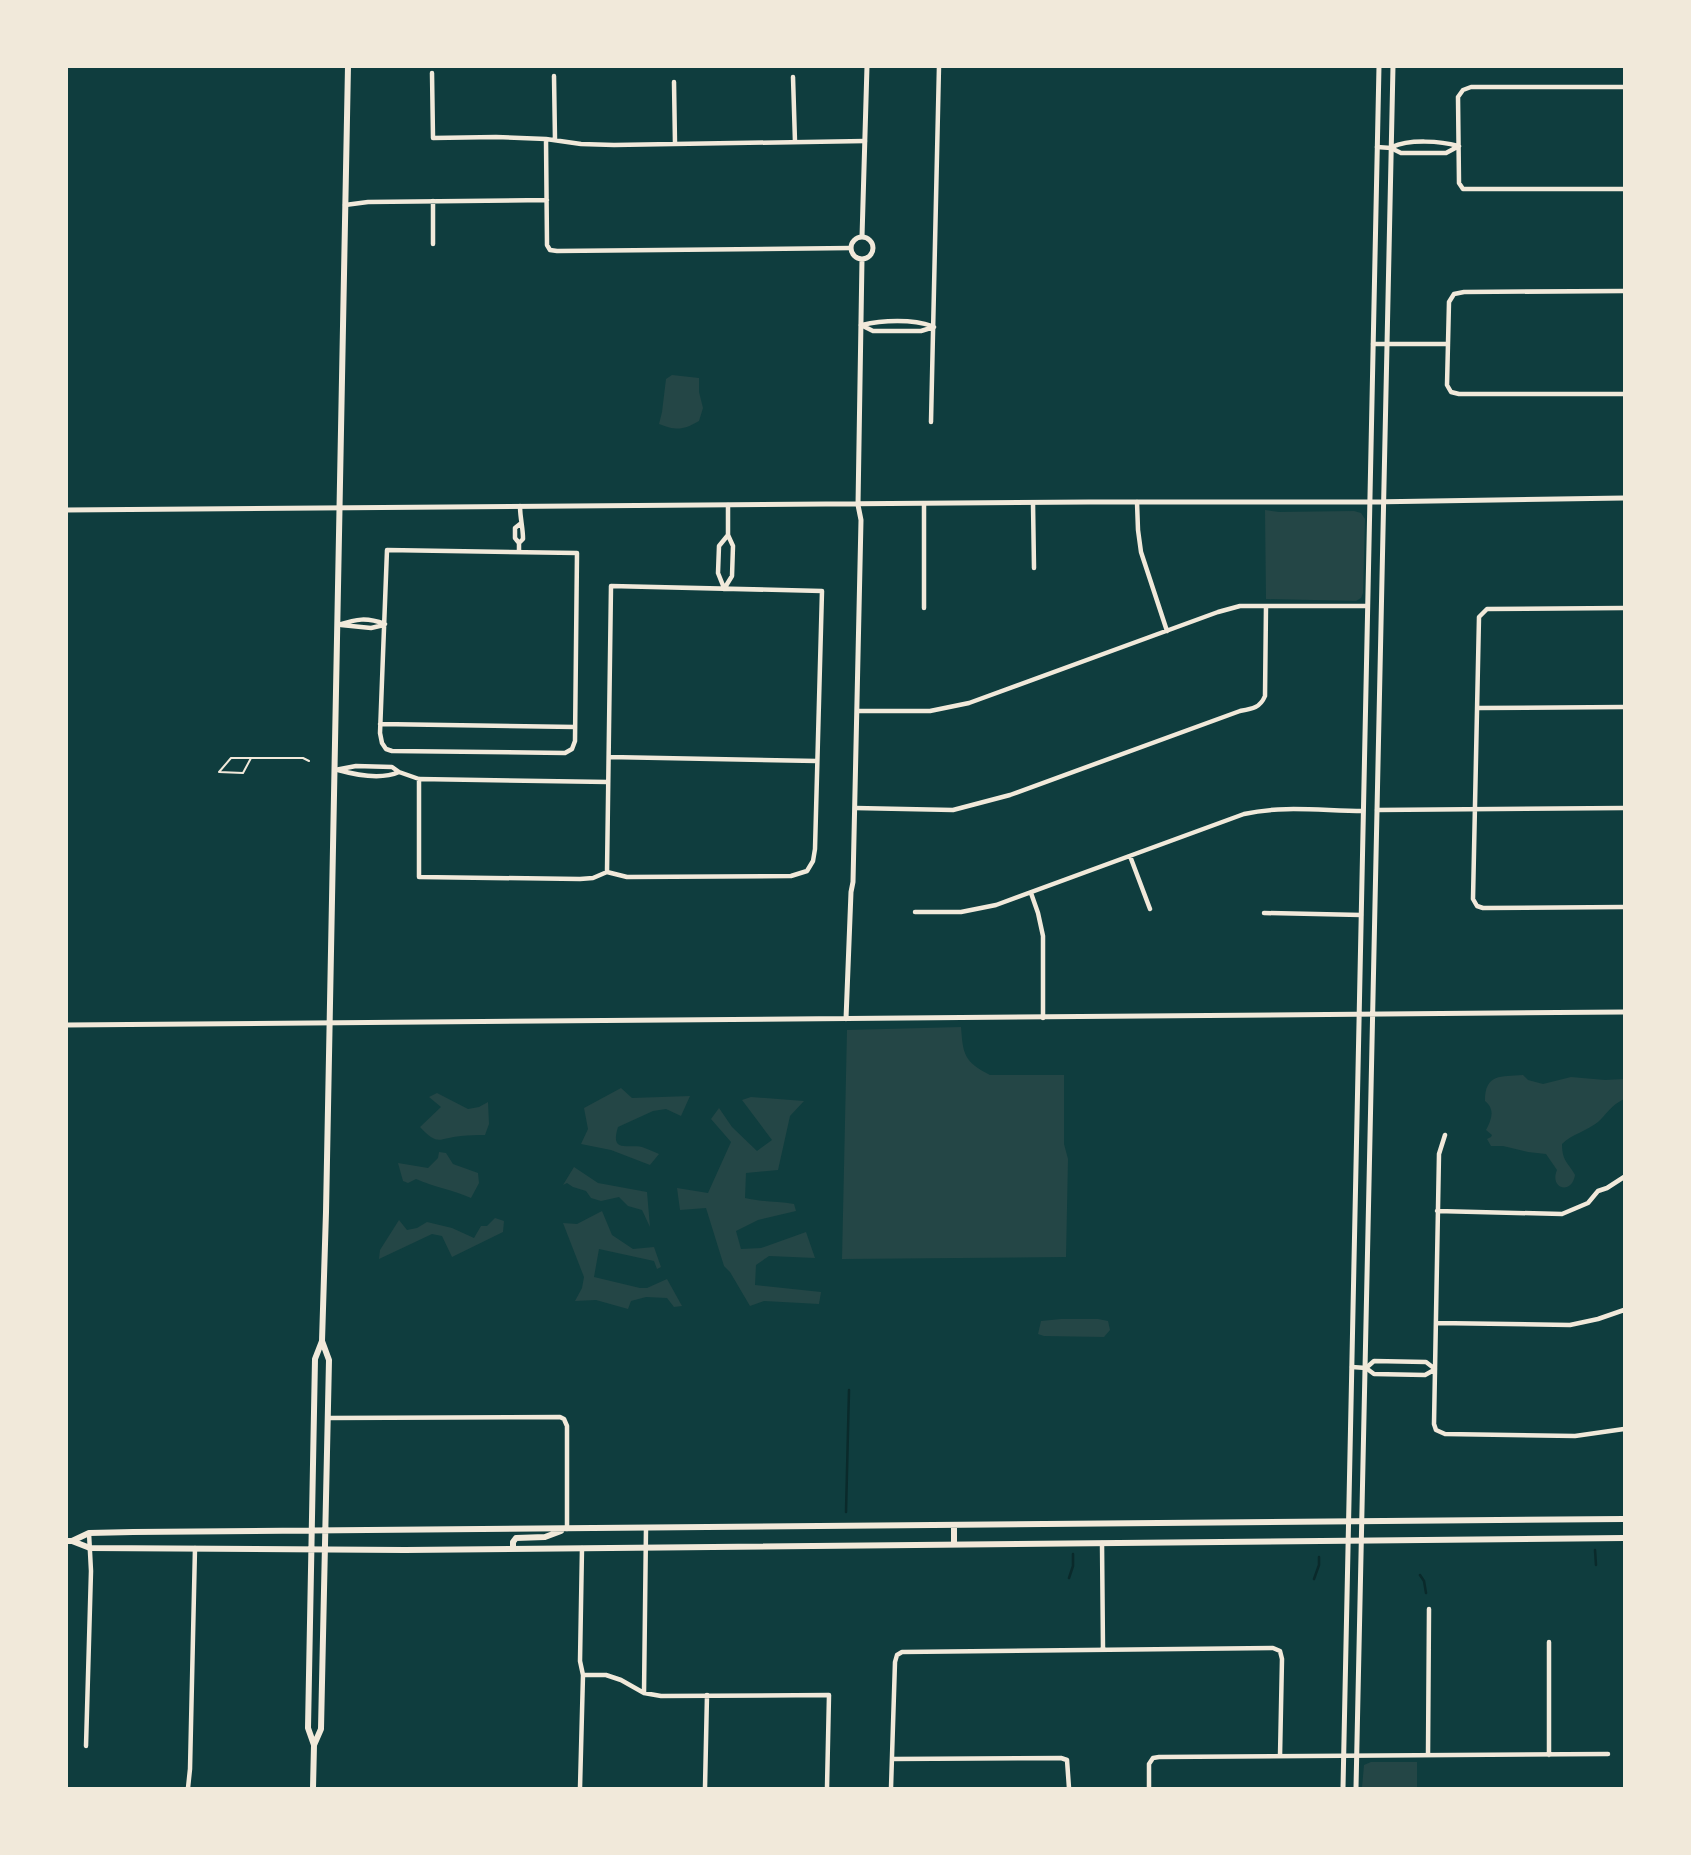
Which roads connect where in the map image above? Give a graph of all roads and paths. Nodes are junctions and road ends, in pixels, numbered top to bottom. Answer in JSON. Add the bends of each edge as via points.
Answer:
{"nodes":[{"id":1,"x":348,"y":66,"type":"edge"},
{"id":2,"x":867,"y":66,"type":"edge"},
{"id":3,"x":939,"y":66,"type":"edge"},
{"id":4,"x":1378,"y":66,"type":"edge"},
{"id":5,"x":1393,"y":66,"type":"edge"},
{"id":6,"x":432,"y":73,"type":"dead end"},
{"id":7,"x":554,"y":76,"type":"dead end"},
{"id":8,"x":793,"y":77,"type":"dead end"},
{"id":9,"x":674,"y":82,"type":"dead end"},
{"id":10,"x":1625,"y":86,"type":"edge"},
{"id":11,"x":546,"y":139,"type":"junction"},
{"id":12,"x":555,"y":140,"type":"junction"},
{"id":13,"x":865,"y":141,"type":"junction"},
{"id":14,"x":795,"y":142,"type":"junction"},
{"id":15,"x":675,"y":144,"type":"junction"},
{"id":16,"x":1458,"y":146,"type":"junction"},
{"id":17,"x":1377,"y":147,"type":"junction"},
{"id":18,"x":1391,"y":148,"type":"junction"},
{"id":19,"x":1625,"y":189,"type":"edge"},
{"id":20,"x":547,"y":200,"type":"junction"},
{"id":21,"x":433,"y":201,"type":"junction"},
{"id":22,"x":345,"y":205,"type":"junction"},
{"id":23,"x":862,"y":237,"type":"junction"},
{"id":24,"x":433,"y":244,"type":"dead end"},
{"id":25,"x":851,"y":248,"type":"junction"},
{"id":26,"x":862,"y":259,"type":"junction"},
{"id":27,"x":1625,"y":290,"type":"edge"},
{"id":28,"x":861,"y":325,"type":"junction"},
{"id":29,"x":934,"y":327,"type":"junction"},
{"id":30,"x":1387,"y":343,"type":"junction"},
{"id":31,"x":1373,"y":344,"type":"junction"},
{"id":32,"x":1448,"y":344,"type":"junction"},
{"id":33,"x":1625,"y":394,"type":"edge"},
{"id":34,"x":931,"y":422,"type":"dead end"},
{"id":35,"x":1625,"y":498,"type":"edge"},
{"id":36,"x":1137,"y":502,"type":"junction"},
{"id":37,"x":1370,"y":502,"type":"junction"},
{"id":38,"x":1384,"y":502,"type":"junction"},
{"id":39,"x":1033,"y":503,"type":"junction"},
{"id":40,"x":924,"y":504,"type":"junction"},
{"id":41,"x":728,"y":505,"type":"junction"},
{"id":42,"x":858,"y":505,"type":"junction"},
{"id":43,"x":520,"y":506,"type":"junction"},
{"id":44,"x":340,"y":509,"type":"junction"},
{"id":45,"x":66,"y":510,"type":"edge"},
{"id":46,"x":728,"y":535,"type":"junction"},
{"id":47,"x":519,"y":552,"type":"junction"},
{"id":48,"x":1034,"y":568,"type":"dead end"},
{"id":49,"x":724,"y":589,"type":"junction"},
{"id":50,"x":1266,"y":606,"type":"junction"},
{"id":51,"x":1366,"y":606,"type":"junction"},
{"id":52,"x":924,"y":608,"type":"dead end"},
{"id":53,"x":1625,"y":608,"type":"edge"},
{"id":54,"x":385,"y":624,"type":"junction"},
{"id":55,"x":338,"y":625,"type":"junction"},
{"id":56,"x":1167,"y":631,"type":"junction"},
{"id":57,"x":1625,"y":707,"type":"edge"},
{"id":58,"x":1478,"y":708,"type":"junction"},
{"id":59,"x":858,"y":711,"type":"junction"},
{"id":60,"x":380,"y":724,"type":"junction"},
{"id":61,"x":575,"y":727,"type":"junction"},
{"id":62,"x":609,"y":757,"type":"junction"},
{"id":63,"x":251,"y":758,"type":"junction"},
{"id":64,"x":309,"y":761,"type":"dead end"},
{"id":65,"x":817,"y":761,"type":"junction"},
{"id":66,"x":335,"y":769,"type":"junction"},
{"id":67,"x":399,"y":772,"type":"junction"},
{"id":68,"x":419,"y":779,"type":"junction"},
{"id":69,"x":608,"y":782,"type":"junction"},
{"id":70,"x":855,"y":808,"type":"junction"},
{"id":71,"x":1625,"y":808,"type":"edge"},
{"id":72,"x":1476,"y":809,"type":"junction"},
{"id":73,"x":1377,"y":810,"type":"junction"},
{"id":74,"x":1363,"y":811,"type":"junction"},
{"id":75,"x":1130,"y":856,"type":"junction"},
{"id":76,"x":607,"y":872,"type":"junction"},
{"id":77,"x":1031,"y":893,"type":"junction"},
{"id":78,"x":1625,"y":906,"type":"edge"},
{"id":79,"x":1150,"y":909,"type":"dead end"},
{"id":80,"x":915,"y":912,"type":"dead end"},
{"id":81,"x":1264,"y":913,"type":"dead end"},
{"id":82,"x":1361,"y":915,"type":"junction"},
{"id":83,"x":1625,"y":1012,"type":"edge"},
{"id":84,"x":1359,"y":1015,"type":"junction"},
{"id":85,"x":1373,"y":1015,"type":"junction"},
{"id":86,"x":1043,"y":1018,"type":"junction"},
{"id":87,"x":846,"y":1019,"type":"junction"},
{"id":88,"x":330,"y":1024,"type":"junction"},
{"id":89,"x":66,"y":1025,"type":"edge"},
{"id":90,"x":1445,"y":1135,"type":"dead end"},
{"id":91,"x":1625,"y":1177,"type":"edge"},
{"id":92,"x":1437,"y":1211,"type":"junction"},
{"id":93,"x":1625,"y":1310,"type":"edge"},
{"id":94,"x":1436,"y":1323,"type":"junction"},
{"id":95,"x":322,"y":1341,"type":"junction"},
{"id":96,"x":1352,"y":1367,"type":"junction"},
{"id":97,"x":1366,"y":1368,"type":"junction"},
{"id":98,"x":1435,"y":1369,"type":"junction"},
{"id":99,"x":328,"y":1418,"type":"junction"},
{"id":100,"x":1625,"y":1429,"type":"edge"},
{"id":101,"x":1625,"y":1519,"type":"edge"},
{"id":102,"x":1350,"y":1522,"type":"junction"},
{"id":103,"x":1363,"y":1522,"type":"junction"},
{"id":104,"x":954,"y":1525,"type":"junction"},
{"id":105,"x":646,"y":1528,"type":"junction"},
{"id":106,"x":566,"y":1529,"type":"junction"},
{"id":107,"x":311,"y":1531,"type":"junction"},
{"id":108,"x":326,"y":1531,"type":"junction"},
{"id":109,"x":89,"y":1533,"type":"junction"},
{"id":110,"x":1625,"y":1538,"type":"edge"},
{"id":111,"x":69,"y":1541,"type":"edge"},
{"id":112,"x":1349,"y":1541,"type":"junction"},
{"id":113,"x":1362,"y":1541,"type":"junction"},
{"id":114,"x":1102,"y":1543,"type":"junction"},
{"id":115,"x":954,"y":1544,"type":"junction"},
{"id":116,"x":646,"y":1547,"type":"junction"},
{"id":117,"x":90,"y":1548,"type":"junction"},
{"id":118,"x":195,"y":1548,"type":"junction"},
{"id":119,"x":513,"y":1548,"type":"junction"},
{"id":120,"x":582,"y":1548,"type":"junction"},
{"id":121,"x":311,"y":1549,"type":"junction"},
{"id":122,"x":325,"y":1549,"type":"junction"},
{"id":123,"x":1429,"y":1609,"type":"dead end"},
{"id":124,"x":1549,"y":1642,"type":"dead end"},
{"id":125,"x":1103,"y":1650,"type":"junction"},
{"id":126,"x":583,"y":1675,"type":"junction"},
{"id":127,"x":644,"y":1693,"type":"junction"},
{"id":128,"x":707,"y":1695,"type":"junction"},
{"id":129,"x":314,"y":1745,"type":"junction"},
{"id":130,"x":86,"y":1746,"type":"dead end"},
{"id":131,"x":1608,"y":1754,"type":"dead end"},
{"id":132,"x":1428,"y":1755,"type":"junction"},
{"id":133,"x":1549,"y":1755,"type":"junction"},
{"id":134,"x":1280,"y":1756,"type":"junction"},
{"id":135,"x":1344,"y":1756,"type":"junction"},
{"id":136,"x":1357,"y":1756,"type":"junction"},
{"id":137,"x":892,"y":1759,"type":"junction"},
{"id":138,"x":188,"y":1788,"type":"edge"},
{"id":139,"x":313,"y":1788,"type":"edge"},
{"id":140,"x":580,"y":1788,"type":"edge"},
{"id":141,"x":705,"y":1788,"type":"edge"},
{"id":142,"x":827,"y":1788,"type":"edge"},
{"id":143,"x":891,"y":1788,"type":"edge"},
{"id":144,"x":1069,"y":1788,"type":"edge"},
{"id":145,"x":1149,"y":1788,"type":"edge"},
{"id":146,"x":1343,"y":1788,"type":"edge"},
{"id":147,"x":1356,"y":1788,"type":"edge"}],
"edges":[{"from":1,"to":22,"type":"main road"},
{"from":2,"to":13,"type":"street"},
{"from":3,"to":29,"type":"street"},
{"from":4,"to":17,"type":"street"},
{"from":5,"to":18,"type":"street"},
{"from":6,"to":11,"type":"street","via":[[433,138]]},
{"from":7,"to":12,"type":"street"},
{"from":8,"to":14,"type":"street"},
{"from":9,"to":15,"type":"street"},
{"from":10,"to":16,"type":"street","via":[[1463,90],[1458,97]]},
{"from":11,"to":12,"type":"street"},
{"from":11,"to":20,"type":"street"},
{"from":12,"to":15,"type":"street"},
{"from":13,"to":14,"type":"street"},
{"from":13,"to":23,"type":"street"},
{"from":14,"to":15,"type":"street"},
{"from":16,"to":18,"type":"street","via":[[1404,143]]},
{"from":16,"to":18,"type":"street","via":[[1446,153],[1401,153]]},
{"from":16,"to":19,"type":"street","via":[[1463,189]]},
{"from":17,"to":18,"type":"street"},
{"from":17,"to":31,"type":"street"},
{"from":18,"to":30,"type":"street"},
{"from":20,"to":21,"type":"street"},
{"from":20,"to":25,"type":"street","via":[[550,250]]},
{"from":21,"to":22,"type":"street"},
{"from":21,"to":24,"type":"street"},
{"from":22,"to":44,"type":"main road"},
{"from":23,"to":25,"type":"street","via":[[854,240]]},
{"from":23,"to":26,"type":"street","via":[[873,248],[869,257]]},
{"from":25,"to":26,"type":"street"},
{"from":26,"to":28,"type":"street"},
{"from":27,"to":32,"type":"street","via":[[1454,295],[1449,302]]},
{"from":28,"to":29,"type":"street","via":[[922,322]]},
{"from":28,"to":29,"type":"street","via":[[873,331]]},
{"from":28,"to":42,"type":"street"},
{"from":29,"to":34,"type":"street"},
{"from":30,"to":31,"type":"street"},
{"from":30,"to":32,"type":"street"},
{"from":30,"to":38,"type":"street"},
{"from":31,"to":37,"type":"street"},
{"from":32,"to":33,"type":"street","via":[[1447,385],[1451,392]]},
{"from":35,"to":38,"type":"street"},
{"from":36,"to":37,"type":"street"},
{"from":36,"to":39,"type":"street"},
{"from":36,"to":56,"type":"street","via":[[1141,552]]},
{"from":37,"to":38,"type":"street"},
{"from":37,"to":51,"type":"street"},
{"from":38,"to":73,"type":"street"},
{"from":39,"to":40,"type":"street"},
{"from":39,"to":48,"type":"street"},
{"from":40,"to":42,"type":"street"},
{"from":40,"to":52,"type":"street"},
{"from":41,"to":42,"type":"street"},
{"from":41,"to":43,"type":"street"},
{"from":41,"to":46,"type":"street"},
{"from":42,"to":59,"type":"street"},
{"from":43,"to":44,"type":"street"},
{"from":43,"to":47,"type":"street","via":[[515,538]]},
{"from":44,"to":45,"type":"street"},
{"from":44,"to":55,"type":"main road"},
{"from":46,"to":49,"type":"street","via":[[733,547],[732,576]]},
{"from":46,"to":49,"type":"street","via":[[719,546],[718,573]]},
{"from":47,"to":54,"type":"street","via":[[387,550]]},
{"from":47,"to":61,"type":"street","via":[[578,553]]},
{"from":49,"to":62,"type":"street","via":[[611,586]]},
{"from":49,"to":65,"type":"street","via":[[821,591]]},
{"from":50,"to":51,"type":"street"},
{"from":50,"to":56,"type":"street","via":[[1227,609]]},
{"from":50,"to":70,"type":"street","via":[[1265,696],[1257,707],[953,810]]},
{"from":51,"to":74,"type":"street"},
{"from":53,"to":58,"type":"street","via":[[1482,612]]},
{"from":54,"to":55,"type":"street","via":[[359,619]]},
{"from":54,"to":60,"type":"street"},
{"from":55,"to":66,"type":"main road"},
{"from":56,"to":59,"type":"street","via":[[970,703],[930,711]]},
{"from":57,"to":58,"type":"street"},
{"from":58,"to":72,"type":"street"},
{"from":59,"to":70,"type":"street"},
{"from":60,"to":61,"type":"street"},
{"from":60,"to":61,"type":"street","via":[[382,743],[392,751],[565,753],[572,749]]},
{"from":62,"to":65,"type":"street"},
{"from":62,"to":69,"type":"street"},
{"from":63,"to":63,"type":"lane","via":[[231,758],[219,772],[243,774]]},
{"from":63,"to":64,"type":"lane"},
{"from":65,"to":76,"type":"street","via":[[815,849],[807,871],[791,876],[627,877]]},
{"from":66,"to":67,"type":"street","via":[[356,775]]},
{"from":66,"to":67,"type":"street","via":[[392,767]]},
{"from":66,"to":88,"type":"main road"},
{"from":67,"to":68,"type":"street"},
{"from":68,"to":69,"type":"street"},
{"from":68,"to":76,"type":"street","via":[[419,877],[580,879]]},
{"from":69,"to":76,"type":"street"},
{"from":70,"to":87,"type":"street"},
{"from":71,"to":72,"type":"street"},
{"from":72,"to":73,"type":"street"},
{"from":72,"to":78,"type":"street","via":[[1473,899],[1477,906]]},
{"from":73,"to":85,"type":"street"},
{"from":74,"to":75,"type":"street","via":[[1244,814]]},
{"from":74,"to":82,"type":"street"},
{"from":75,"to":77,"type":"street"},
{"from":75,"to":79,"type":"street"},
{"from":77,"to":80,"type":"street","via":[[978,910]]},
{"from":77,"to":86,"type":"street","via":[[1043,936]]},
{"from":81,"to":82,"type":"street"},
{"from":82,"to":84,"type":"street"},
{"from":83,"to":85,"type":"street"},
{"from":84,"to":85,"type":"street"},
{"from":84,"to":86,"type":"street"},
{"from":84,"to":96,"type":"street"},
{"from":85,"to":97,"type":"street"},
{"from":86,"to":87,"type":"street"},
{"from":87,"to":88,"type":"street"},
{"from":88,"to":89,"type":"street"},
{"from":88,"to":95,"type":"main road"},
{"from":90,"to":92,"type":"street","via":[[1439,1154]]},
{"from":91,"to":92,"type":"street","via":[[1569,1213]]},
{"from":92,"to":94,"type":"street"},
{"from":93,"to":94,"type":"street","via":[[1570,1325]]},
{"from":94,"to":98,"type":"street"},
{"from":95,"to":99,"type":"main road","via":[[329,1360]]},
{"from":95,"to":107,"type":"main road","via":[[315,1359]]},
{"from":96,"to":97,"type":"street"},
{"from":96,"to":102,"type":"street"},
{"from":97,"to":98,"type":"street","via":[[1374,1374],[1425,1375]]},
{"from":97,"to":98,"type":"street","via":[[1374,1362],[1426,1362]]},
{"from":97,"to":103,"type":"street"},
{"from":98,"to":100,"type":"street","via":[[1434,1424],[1445,1434],[1552,1437]]},
{"from":99,"to":106,"type":"street","via":[[564,1419]]},
{"from":99,"to":108,"type":"main road"},
{"from":101,"to":103,"type":"main road"},
{"from":102,"to":103,"type":"main road"},
{"from":102,"to":104,"type":"main road"},
{"from":102,"to":112,"type":"street"},
{"from":103,"to":113,"type":"street"},
{"from":104,"to":105,"type":"main road"},
{"from":104,"to":115,"type":"main road"},
{"from":105,"to":106,"type":"main road"},
{"from":105,"to":116,"type":"street"},
{"from":106,"to":108,"type":"main road"},
{"from":106,"to":119,"type":"main road","via":[[545,1537],[516,1538]]},
{"from":107,"to":108,"type":"main road"},
{"from":107,"to":109,"type":"main road"},
{"from":107,"to":121,"type":"main road"},
{"from":108,"to":122,"type":"main road"},
{"from":109,"to":111,"type":"main road"},
{"from":109,"to":117,"type":"street"},
{"from":110,"to":113,"type":"main road"},
{"from":111,"to":117,"type":"main road"},
{"from":112,"to":113,"type":"main road"},
{"from":112,"to":114,"type":"main road"},
{"from":112,"to":135,"type":"street"},
{"from":113,"to":136,"type":"street"},
{"from":114,"to":115,"type":"main road"},
{"from":114,"to":125,"type":"street"},
{"from":115,"to":116,"type":"main road"},
{"from":116,"to":120,"type":"main road"},
{"from":116,"to":127,"type":"street"},
{"from":117,"to":118,"type":"main road"},
{"from":117,"to":130,"type":"street"},
{"from":118,"to":121,"type":"main road"},
{"from":118,"to":138,"type":"street"},
{"from":119,"to":120,"type":"main road"},
{"from":119,"to":122,"type":"main road"},
{"from":120,"to":126,"type":"street"},
{"from":121,"to":122,"type":"main road"},
{"from":121,"to":129,"type":"main road","via":[[307,1728]]},
{"from":122,"to":129,"type":"main road","via":[[321,1729]]},
{"from":123,"to":132,"type":"street"},
{"from":124,"to":133,"type":"street"},
{"from":125,"to":134,"type":"street","via":[[1280,1651]]},
{"from":125,"to":137,"type":"street","via":[[902,1652],[895,1662]]},
{"from":126,"to":127,"type":"street","via":[[606,1675]]},
{"from":126,"to":140,"type":"street"},
{"from":127,"to":128,"type":"street"},
{"from":128,"to":141,"type":"street"},
{"from":128,"to":142,"type":"street","via":[[829,1695]]},
{"from":129,"to":139,"type":"main road"},
{"from":131,"to":133,"type":"street"},
{"from":132,"to":133,"type":"street"},
{"from":132,"to":136,"type":"street"},
{"from":134,"to":135,"type":"street"},
{"from":134,"to":145,"type":"street","via":[[1153,1758]]},
{"from":135,"to":136,"type":"street"},
{"from":135,"to":146,"type":"street"},
{"from":136,"to":147,"type":"street"},
{"from":137,"to":143,"type":"street"},
{"from":137,"to":144,"type":"street","via":[[1060,1758],[1068,1760]]}]}
